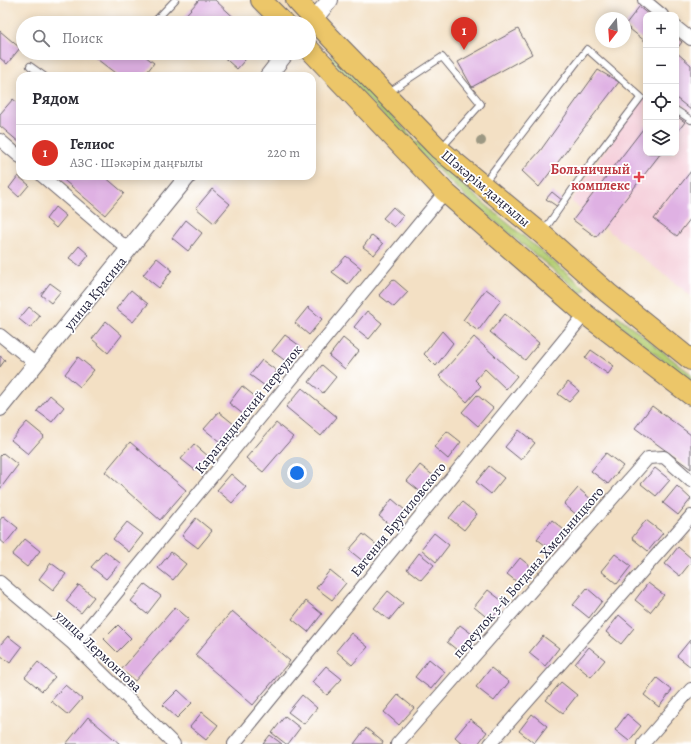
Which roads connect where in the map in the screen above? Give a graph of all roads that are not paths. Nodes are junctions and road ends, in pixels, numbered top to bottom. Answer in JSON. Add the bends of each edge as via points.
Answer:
{"nodes":[{"id":1,"x":175,"y":0,"type":"edge"},
{"id":2,"x":261,"y":0,"type":"edge"},
{"id":3,"x":296,"y":0,"type":"edge"},
{"id":4,"x":330,"y":0,"type":"edge"},
{"id":5,"x":644,"y":0,"type":"edge"},
{"id":6,"x":658,"y":12,"type":"edge"},
{"id":7,"x":160,"y":16,"type":"edge"},
{"id":8,"x":277,"y":16,"type":"edge"},
{"id":9,"x":307,"y":16,"type":"edge"},
{"id":10,"x":316,"y":16,"type":"edge"},
{"id":11,"x":316,"y":26,"type":"edge"},
{"id":12,"x":679,"y":29,"type":"edge"},
{"id":13,"x":691,"y":39,"type":"edge"},
{"id":14,"x":316,"y":56,"type":"edge"},
{"id":15,"x":281,"y":60,"type":"edge"},
{"id":16,"x":30,"y":66,"type":"dead end"},
{"id":17,"x":38,"y":72,"type":"edge"},
{"id":18,"x":271,"y":72,"type":"edge"},
{"id":19,"x":386,"y":94,"type":"junction"},
{"id":20,"x":643,"y":96,"type":"edge"},
{"id":21,"x":643,"y":98,"type":"edge"},
{"id":22,"x":679,"y":112,"type":"edge"},
{"id":23,"x":691,"y":120,"type":"edge"},
{"id":24,"x":0,"y":140,"type":"edge"},
{"id":25,"x":439,"y":149,"type":"junction"},
{"id":26,"x":16,"y":154,"type":"edge"},
{"id":27,"x":47,"y":180,"type":"edge"},
{"id":28,"x":182,"y":180,"type":"edge"},
{"id":29,"x":482,"y":186,"type":"junction"},
{"id":30,"x":445,"y":192,"type":"junction"},
{"id":31,"x":542,"y":234,"type":"junction"},
{"id":32,"x":129,"y":250,"type":"junction"},
{"id":33,"x":608,"y":293,"type":"junction"},
{"id":34,"x":585,"y":314,"type":"junction"},
{"id":35,"x":0,"y":335,"type":"edge"},
{"id":36,"x":691,"y":360,"type":"edge"},
{"id":37,"x":36,"y":364,"type":"junction"},
{"id":38,"x":691,"y":395,"type":"edge"},
{"id":39,"x":0,"y":408,"type":"edge"},
{"id":40,"x":691,"y":481,"type":"edge"},
{"id":41,"x":691,"y":516,"type":"edge"},
{"id":42,"x":0,"y":582,"type":"edge"},
{"id":43,"x":74,"y":645,"type":"junction"},
{"id":44,"x":691,"y":689,"type":"edge"},
{"id":45,"x":174,"y":744,"type":"edge"},
{"id":46,"x":234,"y":744,"type":"edge"},
{"id":47,"x":397,"y":744,"type":"edge"},
{"id":48,"x":490,"y":744,"type":"edge"},
{"id":49,"x":642,"y":744,"type":"edge"}],
"edges":[{"from":1,"to":7,"type":"lane"},
{"from":2,"to":8,"type":"main road"},
{"from":3,"to":9,"type":"main road","name":"Шәкәрім даңғылы"},
{"from":4,"to":10,"type":"street"},
{"from":5,"to":6,"type":"street"},
{"from":11,"to":19,"type":"main road","name":"Шәкәрім даңғылы"},
{"from":12,"to":13,"type":"street"},
{"from":14,"to":30,"type":"main road","name":"Шәкәрім даңғылы"},
{"from":15,"to":18,"type":"street"},
{"from":16,"to":17,"type":"lane"},
{"from":19,"to":25,"type":"main road","name":"Шәкәрім даңғылы"},
{"from":19,"to":25,"type":"lane","via":[[442,57],[481,104]]},
{"from":20,"to":29,"type":"lane","via":[[587,49]]},
{"from":21,"to":31,"type":"lane","via":[[590,164]]},
{"from":22,"to":23,"type":"lane"},
{"from":24,"to":26,"type":"street"},
{"from":25,"to":29,"type":"main road","name":"Шәкәрім даңғылы"},
{"from":27,"to":32,"type":"street"},
{"from":28,"to":32,"type":"street","name":"улица Красина"},
{"from":29,"to":31,"type":"main road","name":"Шәкәрім даңғылы"},
{"from":30,"to":34,"type":"main road","name":"Шәкәрім даңғылы"},
{"from":30,"to":43,"type":"street","name":"Карагандинский переулок"},
{"from":31,"to":33,"type":"main road","name":"Шәкәрім даңғылы"},
{"from":32,"to":37,"type":"street","name":"улица Красина"},
{"from":33,"to":34,"type":"main road"},
{"from":33,"to":36,"type":"main road","name":"Шәкәрім даңғылы"},
{"from":34,"to":38,"type":"main road","name":"Шәкәрім даңғылы"},
{"from":34,"to":46,"type":"street","name":"Евгения Брусиловского"},
{"from":35,"to":37,"type":"street"},
{"from":37,"to":39,"type":"street","name":"улица Красина"},
{"from":40,"to":47,"type":"street","name":"переулок 3-й Богдана Хмельницкого","via":[[664,457],[648,458]]},
{"from":41,"to":48,"type":"street"},
{"from":42,"to":43,"type":"street","name":"улица Лермонтова"},
{"from":43,"to":45,"type":"street","name":"улица Лермонтова"},
{"from":44,"to":49,"type":"street"}]}
